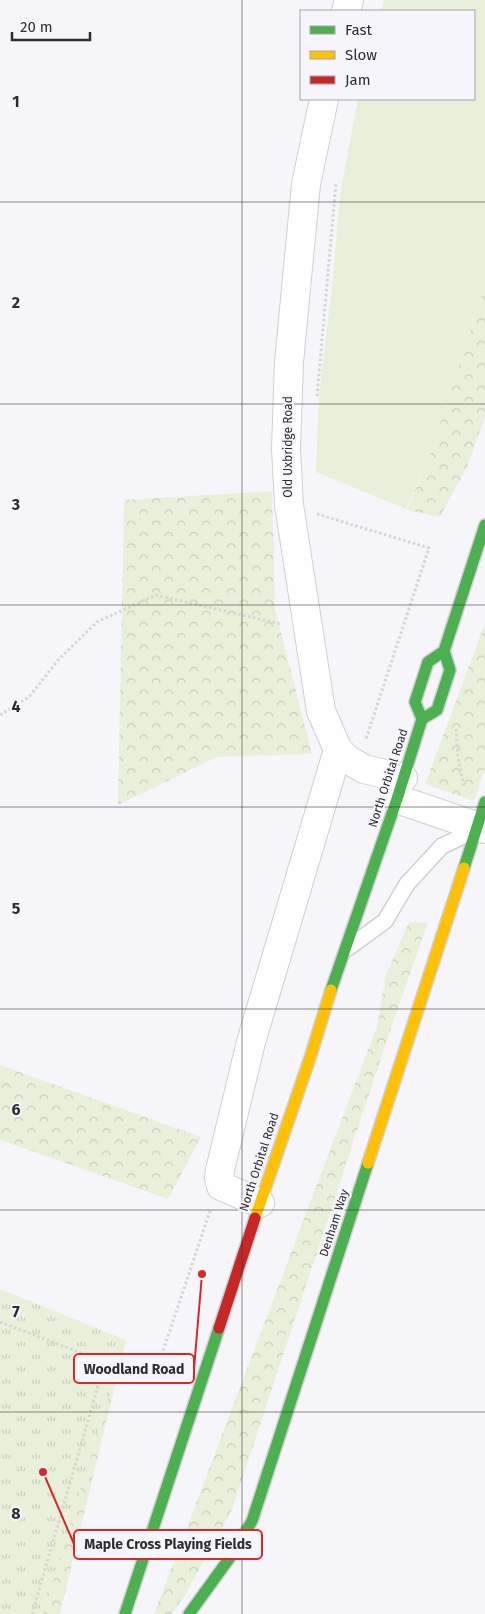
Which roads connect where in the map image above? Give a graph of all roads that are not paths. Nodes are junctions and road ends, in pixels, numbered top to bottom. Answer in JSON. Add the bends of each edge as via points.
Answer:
{"nodes":[{"id":1,"x":324,"y":100,"type":"edge"},
{"id":2,"x":485,"y":525,"type":"edge"},
{"id":3,"x":444,"y":651,"type":"junction"},
{"id":4,"x":422,"y":719,"type":"junction"},
{"id":5,"x":338,"y":750,"type":"junction"},
{"id":6,"x":400,"y":788,"type":"junction"},
{"id":7,"x":482,"y":819,"type":"edge"},
{"id":8,"x":343,"y":952,"type":"junction"},
{"id":9,"x":260,"y":1203,"type":"junction"},
{"id":10,"x":126,"y":1614,"type":"edge"},
{"id":11,"x":189,"y":1614,"type":"edge"}],
"edges":[{"from":1,"to":5,"type":"street","name":"Old Uxbridge Road","via":[[306,184],[289,362],[286,449],[288,505],[321,712]]},
{"from":2,"to":3,"type":"main road","name":"North Orbital Road"},
{"from":3,"to":4,"type":"main road","name":"North Orbital Road","via":[[450,670],[437,710]]},
{"from":3,"to":4,"type":"main road","name":"North Orbital Road","via":[[428,662],[417,695],[415,702]]},
{"from":4,"to":6,"type":"main road","name":"North Orbital Road"},
{"from":5,"to":6,"type":"street","name":"Old Uxbridge Road","via":[[347,759]]},
{"from":5,"to":9,"type":"street","via":[[250,1042],[220,1170],[221,1186]]},
{"from":6,"to":7,"type":"street","name":"Old Uxbridge Road"},
{"from":6,"to":8,"type":"main road","name":"North Orbital Road"},
{"from":7,"to":8,"type":"lane","via":[[459,838],[442,846],[407,884],[384,921]]},
{"from":7,"to":11,"type":"main road","name":"Denham Way","via":[[252,1521]]},
{"from":8,"to":9,"type":"main road","name":"North Orbital Road"},
{"from":9,"to":10,"type":"main road","name":"North Orbital Road"}]}
